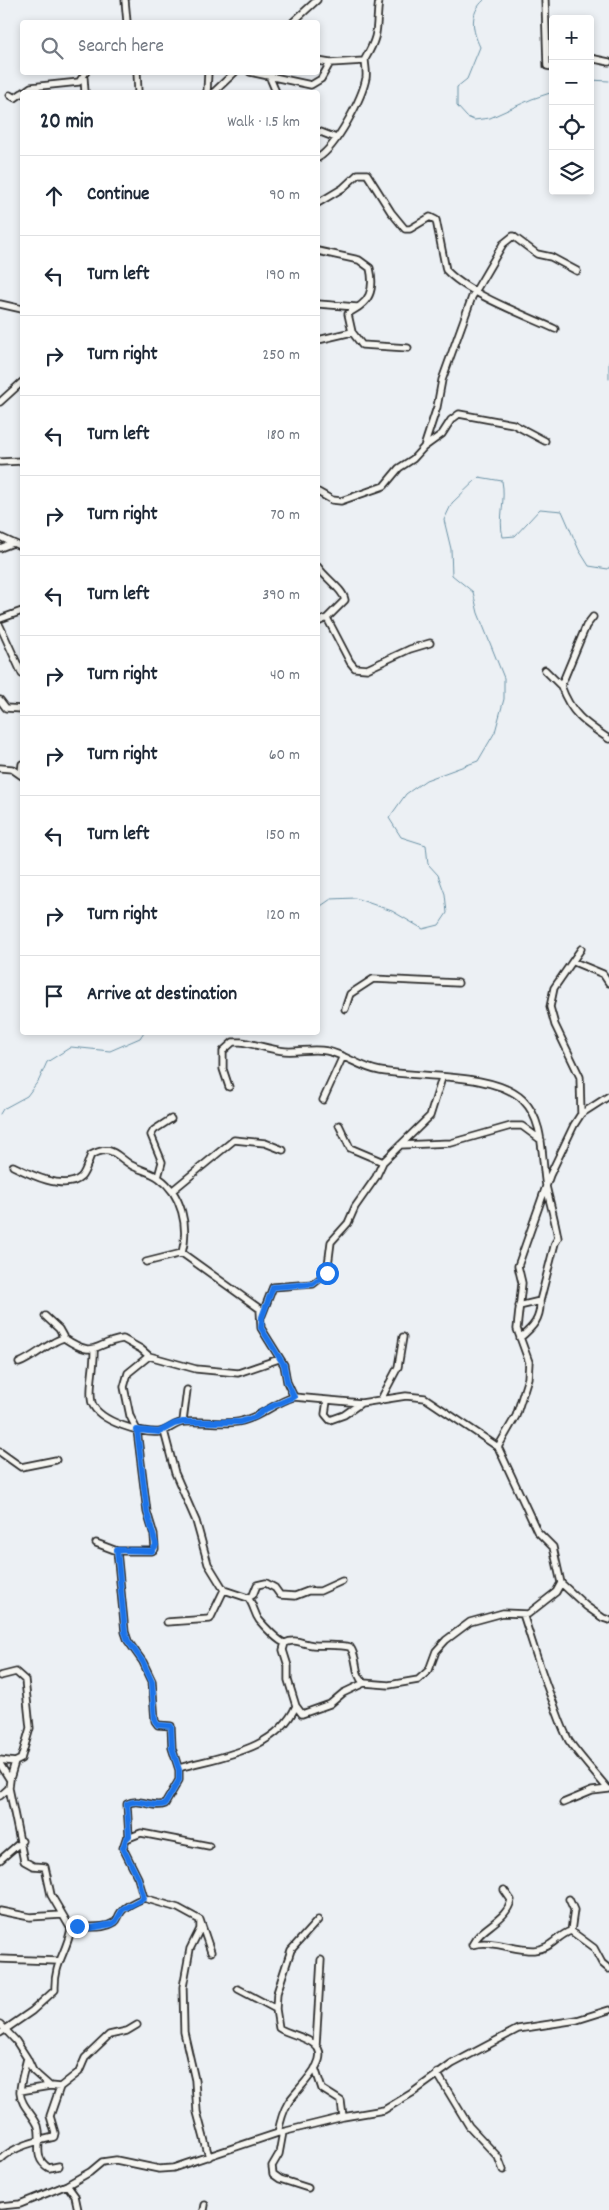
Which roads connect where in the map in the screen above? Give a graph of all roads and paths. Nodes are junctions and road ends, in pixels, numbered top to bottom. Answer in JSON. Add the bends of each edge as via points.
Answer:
{"nodes":[{"id":1,"x":125,"y":0,"type":"edge"},
{"id":2,"x":318,"y":0,"type":"edge"},
{"id":3,"x":379,"y":0,"type":"edge"},
{"id":4,"x":545,"y":0,"type":"edge"},
{"id":5,"x":128,"y":20,"type":"edge"},
{"id":6,"x":295,"y":20,"type":"edge"},
{"id":7,"x":594,"y":59,"type":"edge"},
{"id":8,"x":320,"y":61,"type":"edge"},
{"id":9,"x":364,"y":61,"type":"junction"},
{"id":10,"x":609,"y":62,"type":"edge"},
{"id":11,"x":330,"y":63,"type":"junction"},
{"id":12,"x":549,"y":66,"type":"edge"},
{"id":13,"x":85,"y":75,"type":"edge"},
{"id":14,"x":137,"y":75,"type":"edge"},
{"id":15,"x":208,"y":75,"type":"edge"},
{"id":16,"x":232,"y":75,"type":"edge"},
{"id":17,"x":260,"y":75,"type":"edge"},
{"id":18,"x":270,"y":78,"type":"junction"},
{"id":19,"x":28,"y":90,"type":"edge"},
{"id":20,"x":85,"y":90,"type":"edge"},
{"id":21,"x":138,"y":90,"type":"edge"},
{"id":22,"x":207,"y":90,"type":"edge"},
{"id":23,"x":216,"y":90,"type":"edge"},
{"id":24,"x":275,"y":90,"type":"edge"},
{"id":25,"x":10,"y":95,"type":"dead end"},
{"id":26,"x":20,"y":95,"type":"edge"},
{"id":27,"x":320,"y":132,"type":"edge"},
{"id":28,"x":336,"y":138,"type":"junction"},
{"id":29,"x":320,"y":156,"type":"edge"},
{"id":30,"x":320,"y":202,"type":"edge"},
{"id":31,"x":320,"y":251,"type":"edge"},
{"id":32,"x":578,"y":271,"type":"dead end"},
{"id":33,"x":475,"y":290,"type":"junction"},
{"id":34,"x":0,"y":304,"type":"edge"},
{"id":35,"x":320,"y":304,"type":"edge"},
{"id":36,"x":359,"y":307,"type":"junction"},
{"id":37,"x":20,"y":309,"type":"edge"},
{"id":38,"x":555,"y":329,"type":"dead end"},
{"id":39,"x":352,"y":332,"type":"junction"},
{"id":40,"x":320,"y":340,"type":"edge"},
{"id":41,"x":408,"y":348,"type":"dead end"},
{"id":42,"x":20,"y":384,"type":"edge"},
{"id":43,"x":0,"y":402,"type":"edge"},
{"id":44,"x":545,"y":442,"type":"dead end"},
{"id":45,"x":424,"y":447,"type":"junction"},
{"id":46,"x":20,"y":461,"type":"edge"},
{"id":47,"x":0,"y":462,"type":"edge"},
{"id":48,"x":320,"y":493,"type":"edge"},
{"id":49,"x":3,"y":538,"type":"edge"},
{"id":50,"x":13,"y":543,"type":"junction"},
{"id":51,"x":20,"y":546,"type":"edge"},
{"id":52,"x":1,"y":547,"type":"edge"},
{"id":53,"x":320,"y":570,"type":"edge"},
{"id":54,"x":20,"y":612,"type":"edge"},
{"id":55,"x":327,"y":618,"type":"junction"},
{"id":56,"x":593,"y":618,"type":"dead end"},
{"id":57,"x":0,"y":619,"type":"edge"},
{"id":58,"x":320,"y":621,"type":"edge"},
{"id":59,"x":0,"y":626,"type":"edge"},
{"id":60,"x":430,"y":643,"type":"dead end"},
{"id":61,"x":20,"y":670,"type":"edge"},
{"id":62,"x":545,"y":670,"type":"dead end"},
{"id":63,"x":562,"y":686,"type":"junction"},
{"id":64,"x":0,"y":700,"type":"edge"},
{"id":65,"x":20,"y":710,"type":"edge"},
{"id":66,"x":609,"y":739,"type":"edge"},
{"id":67,"x":0,"y":768,"type":"edge"},
{"id":68,"x":20,"y":774,"type":"edge"},
{"id":69,"x":581,"y":949,"type":"dead end"},
{"id":70,"x":574,"y":962,"type":"junction"},
{"id":71,"x":458,"y":983,"type":"dead end"},
{"id":72,"x":609,"y":983,"type":"edge"},
{"id":73,"x":345,"y":1010,"type":"dead end"},
{"id":74,"x":344,"y":1056,"type":"junction"},
{"id":75,"x":442,"y":1078,"type":"junction"},
{"id":76,"x":229,"y":1087,"type":"dead end"},
{"id":77,"x":609,"y":1096,"type":"edge"},
{"id":78,"x":323,"y":1100,"type":"dead end"},
{"id":79,"x":581,"y":1114,"type":"junction"},
{"id":80,"x":171,"y":1119,"type":"dead end"},
{"id":81,"x":339,"y":1125,"type":"dead end"},
{"id":82,"x":541,"y":1140,"type":"junction"},
{"id":83,"x":400,"y":1145,"type":"junction"},
{"id":84,"x":283,"y":1150,"type":"dead end"},
{"id":85,"x":383,"y":1162,"type":"junction"},
{"id":86,"x":14,"y":1166,"type":"dead end"},
{"id":87,"x":158,"y":1177,"type":"junction"},
{"id":88,"x":546,"y":1187,"type":"junction"},
{"id":89,"x":173,"y":1190,"type":"junction"},
{"id":90,"x":182,"y":1253,"type":"junction"},
{"id":91,"x":146,"y":1262,"type":"dead end"},
{"id":92,"x":540,"y":1301,"type":"junction"},
{"id":93,"x":519,"y":1306,"type":"junction"},
{"id":94,"x":45,"y":1316,"type":"dead end"},
{"id":95,"x":262,"y":1317,"type":"junction"},
{"id":96,"x":403,"y":1337,"type":"dead end"},
{"id":97,"x":64,"y":1338,"type":"junction"},
{"id":98,"x":520,"y":1338,"type":"junction"},
{"id":99,"x":94,"y":1350,"type":"junction"},
{"id":100,"x":149,"y":1356,"type":"junction"},
{"id":101,"x":279,"y":1359,"type":"junction"},
{"id":102,"x":19,"y":1363,"type":"dead end"},
{"id":103,"x":186,"y":1390,"type":"dead end"},
{"id":104,"x":294,"y":1397,"type":"junction"},
{"id":105,"x":327,"y":1401,"type":"junction"},
{"id":106,"x":380,"y":1401,"type":"junction"},
{"id":107,"x":361,"y":1403,"type":"junction"},
{"id":108,"x":183,"y":1422,"type":"junction"},
{"id":109,"x":137,"y":1430,"type":"junction"},
{"id":110,"x":164,"y":1431,"type":"junction"},
{"id":111,"x":498,"y":1447,"type":"junction"},
{"id":112,"x":0,"y":1452,"type":"edge"},
{"id":113,"x":56,"y":1460,"type":"dead end"},
{"id":114,"x":96,"y":1544,"type":"dead end"},
{"id":115,"x":117,"y":1550,"type":"junction"},
{"id":116,"x":342,"y":1581,"type":"dead end"},
{"id":117,"x":561,"y":1583,"type":"junction"},
{"id":118,"x":224,"y":1590,"type":"junction"},
{"id":119,"x":248,"y":1598,"type":"junction"},
{"id":120,"x":524,"y":1614,"type":"junction"},
{"id":121,"x":609,"y":1620,"type":"edge"},
{"id":122,"x":167,"y":1622,"type":"dead end"},
{"id":123,"x":277,"y":1640,"type":"junction"},
{"id":124,"x":285,"y":1643,"type":"junction"},
{"id":125,"x":283,"y":1652,"type":"junction"},
{"id":126,"x":0,"y":1676,"type":"edge"},
{"id":127,"x":364,"y":1683,"type":"junction"},
{"id":128,"x":296,"y":1706,"type":"junction"},
{"id":129,"x":0,"y":1762,"type":"edge"},
{"id":130,"x":15,"y":1762,"type":"junction"},
{"id":131,"x":179,"y":1768,"type":"junction"},
{"id":132,"x":10,"y":1780,"type":"junction"},
{"id":133,"x":9,"y":1788,"type":"junction"},
{"id":134,"x":608,"y":1789,"type":"edge"},
{"id":135,"x":0,"y":1796,"type":"edge"},
{"id":136,"x":563,"y":1803,"type":"dead end"},
{"id":137,"x":129,"y":1836,"type":"junction"},
{"id":138,"x":22,"y":1840,"type":"junction"},
{"id":139,"x":209,"y":1846,"type":"dead end"},
{"id":140,"x":0,"y":1860,"type":"edge"},
{"id":141,"x":504,"y":1890,"type":"dead end"},
{"id":142,"x":144,"y":1898,"type":"junction"},
{"id":143,"x":568,"y":1898,"type":"dead end"},
{"id":144,"x":0,"y":1910,"type":"edge"},
{"id":145,"x":62,"y":1915,"type":"junction"},
{"id":146,"x":200,"y":1920,"type":"junction"},
{"id":147,"x":318,"y":1920,"type":"dead end"},
{"id":148,"x":71,"y":1929,"type":"junction"},
{"id":149,"x":571,"y":1931,"type":"junction"},
{"id":150,"x":211,"y":1952,"type":"dead end"},
{"id":151,"x":0,"y":1959,"type":"edge"},
{"id":152,"x":321,"y":1960,"type":"dead end"},
{"id":153,"x":58,"y":1961,"type":"junction"},
{"id":154,"x":609,"y":1969,"type":"edge"},
{"id":155,"x":238,"y":1989,"type":"dead end"},
{"id":156,"x":276,"y":2009,"type":"junction"},
{"id":157,"x":609,"y":2010,"type":"edge"},
{"id":158,"x":15,"y":2022,"type":"junction"},
{"id":159,"x":0,"y":2024,"type":"edge"},
{"id":160,"x":137,"y":2025,"type":"dead end"},
{"id":161,"x":6,"y":2029,"type":"junction"},
{"id":162,"x":0,"y":2033,"type":"edge"},
{"id":163,"x":13,"y":2037,"type":"junction"},
{"id":164,"x":316,"y":2046,"type":"junction"},
{"id":165,"x":27,"y":2058,"type":"junction"},
{"id":166,"x":315,"y":2068,"type":"junction"},
{"id":167,"x":437,"y":2073,"type":"junction"},
{"id":168,"x":50,"y":2086,"type":"junction"},
{"id":169,"x":60,"y":2087,"type":"junction"},
{"id":170,"x":20,"y":2091,"type":"junction"},
{"id":171,"x":343,"y":2117,"type":"junction"},
{"id":172,"x":280,"y":2132,"type":"junction"},
{"id":173,"x":39,"y":2140,"type":"junction"},
{"id":174,"x":209,"y":2157,"type":"junction"},
{"id":175,"x":0,"y":2160,"type":"edge"},
{"id":176,"x":59,"y":2166,"type":"dead end"},
{"id":177,"x":502,"y":2170,"type":"dead end"},
{"id":178,"x":67,"y":2185,"type":"junction"},
{"id":179,"x":308,"y":2188,"type":"dead end"},
{"id":180,"x":0,"y":2206,"type":"edge"},
{"id":181,"x":78,"y":2210,"type":"edge"}],
"edges":[{"from":1,"to":5,"type":"street"},
{"from":2,"to":6,"type":"street"},
{"from":3,"to":9,"type":"street","via":[[378,29]]},
{"from":4,"to":12,"type":"street"},
{"from":7,"to":10,"type":"street"},
{"from":8,"to":11,"type":"street"},
{"from":9,"to":11,"type":"street"},
{"from":9,"to":28,"type":"street","via":[[366,79],[360,98]]},
{"from":11,"to":18,"type":"street","via":[[317,84],[305,85]]},
{"from":13,"to":19,"type":"street","via":[[79,82]]},
{"from":13,"to":20,"type":"street"},
{"from":14,"to":21,"type":"street"},
{"from":15,"to":22,"type":"street"},
{"from":16,"to":23,"type":"street"},
{"from":17,"to":18,"type":"street"},
{"from":18,"to":24,"type":"street"},
{"from":25,"to":26,"type":"street","via":[[15,98]]},
{"from":27,"to":28,"type":"street"},
{"from":28,"to":29,"type":"street"},
{"from":30,"to":33,"type":"street","via":[[358,174],[367,174],[405,229],[430,218],[436,220],[446,270]]},
{"from":31,"to":36,"type":"street","via":[[359,260],[370,268],[372,288]]},
{"from":32,"to":33,"type":"street","via":[[551,257],[537,254],[512,236],[503,244]]},
{"from":33,"to":38,"type":"street"},
{"from":33,"to":45,"type":"street","via":[[442,380]]},
{"from":34,"to":37,"type":"street"},
{"from":35,"to":36,"type":"street"},
{"from":36,"to":39,"type":"street","via":[[348,314]]},
{"from":39,"to":40,"type":"street"},
{"from":39,"to":41,"type":"street","via":[[362,345]]},
{"from":42,"to":43,"type":"street"},
{"from":44,"to":45,"type":"street","via":[[513,424],[466,414],[454,417],[442,434]]},
{"from":45,"to":48,"type":"street","via":[[384,486],[341,500],[332,500]]},
{"from":46,"to":47,"type":"street"},
{"from":49,"to":50,"type":"street"},
{"from":49,"to":52,"type":"street"},
{"from":50,"to":51,"type":"street"},
{"from":50,"to":52,"type":"street"},
{"from":53,"to":55,"type":"street","via":[[345,596],[343,604]]},
{"from":54,"to":57,"type":"street"},
{"from":55,"to":58,"type":"street"},
{"from":55,"to":60,"type":"street","via":[[350,662],[361,670]]},
{"from":56,"to":63,"type":"street","via":[[586,626]]},
{"from":59,"to":61,"type":"street"},
{"from":62,"to":63,"type":"street"},
{"from":63,"to":66,"type":"street","via":[[570,706],[582,721]]},
{"from":64,"to":65,"type":"street","via":[[6,708]]},
{"from":67,"to":68,"type":"street"},
{"from":69,"to":70,"type":"street"},
{"from":70,"to":72,"type":"street","via":[[603,974]]},
{"from":70,"to":79,"type":"street","via":[[554,988],[550,1007],[580,1077]]},
{"from":71,"to":73,"type":"street","via":[[373,979],[350,994]]},
{"from":74,"to":75,"type":"street","via":[[379,1071]]},
{"from":74,"to":76,"type":"street","via":[[327,1051],[285,1051],[233,1042],[222,1056]]},
{"from":74,"to":78,"type":"street"},
{"from":75,"to":82,"type":"street","via":[[483,1080],[511,1091],[533,1112]]},
{"from":75,"to":83,"type":"street","via":[[430,1116]]},
{"from":77,"to":79,"type":"street"},
{"from":79,"to":88,"type":"street"},
{"from":80,"to":87,"type":"street","via":[[151,1135],[162,1162]]},
{"from":81,"to":85,"type":"street","via":[[350,1148]]},
{"from":82,"to":83,"type":"street","via":[[522,1126],[511,1126],[451,1143]]},
{"from":82,"to":88,"type":"street"},
{"from":83,"to":85,"type":"street"},
{"from":84,"to":89,"type":"street","via":[[265,1143],[234,1140]]},
{"from":85,"to":95,"type":"street","via":[[348,1223],[331,1242],[327,1273],[313,1284],[273,1287]]},
{"from":86,"to":87,"type":"street","via":[[41,1179],[64,1183],[82,1176],[91,1155],[105,1150]]},
{"from":87,"to":89,"type":"street"},
{"from":88,"to":92,"type":"street","via":[[558,1238]]},
{"from":88,"to":93,"type":"street","via":[[518,1266],[522,1283]]},
{"from":89,"to":90,"type":"street","via":[[186,1229]]},
{"from":90,"to":91,"type":"street"},
{"from":90,"to":95,"type":"street","via":[[260,1308]]},
{"from":92,"to":93,"type":"street"},
{"from":92,"to":98,"type":"street","via":[[536,1324]]},
{"from":93,"to":98,"type":"street","via":[[517,1324]]},
{"from":94,"to":97,"type":"street"},
{"from":95,"to":101,"type":"street","via":[[261,1328]]},
{"from":96,"to":106,"type":"street","via":[[398,1367]]},
{"from":97,"to":99,"type":"street","via":[[81,1348]]},
{"from":97,"to":102,"type":"street"},
{"from":98,"to":111,"type":"street","via":[[529,1362],[528,1378],[516,1416]]},
{"from":99,"to":100,"type":"street","via":[[122,1339]]},
{"from":99,"to":109,"type":"street","via":[[92,1404],[108,1418]]},
{"from":100,"to":101,"type":"street","via":[[196,1369],[238,1373]]},
{"from":100,"to":109,"type":"street","via":[[128,1373],[124,1387],[130,1416]]},
{"from":101,"to":104,"type":"street"},
{"from":103,"to":108,"type":"street"},
{"from":104,"to":105,"type":"street"},
{"from":104,"to":108,"type":"street","via":[[240,1422]]},
{"from":105,"to":107,"type":"street"},
{"from":105,"to":107,"type":"street","via":[[325,1414],[330,1420]]},
{"from":106,"to":107,"type":"street"},
{"from":106,"to":111,"type":"street","via":[[406,1396],[425,1398]]},
{"from":108,"to":110,"type":"street"},
{"from":109,"to":110,"type":"street"},
{"from":109,"to":115,"type":"street","via":[[147,1512],[156,1545],[152,1551]]},
{"from":110,"to":118,"type":"street","via":[[175,1473],[196,1521],[206,1559]]},
{"from":111,"to":117,"type":"street","via":[[537,1531],[553,1547]]},
{"from":112,"to":113,"type":"street","via":[[21,1467]]},
{"from":114,"to":115,"type":"street"},
{"from":115,"to":131,"type":"street","via":[[121,1608],[128,1641],[152,1682],[155,1721],[158,1725],[171,1726],[172,1748]]},
{"from":116,"to":119,"type":"street","via":[[320,1591],[295,1596],[280,1595],[273,1586],[262,1583]]},
{"from":117,"to":120,"type":"street","via":[[556,1592]]},
{"from":117,"to":121,"type":"street","via":[[586,1606]]},
{"from":118,"to":119,"type":"street"},
{"from":118,"to":122,"type":"street","via":[[210,1619]]},
{"from":119,"to":123,"type":"street","via":[[258,1619]]},
{"from":120,"to":127,"type":"street","via":[[504,1613],[470,1622],[436,1651],[429,1670],[418,1680],[390,1685]]},
{"from":120,"to":134,"type":"street","via":[[542,1677],[560,1723],[580,1755]]},
{"from":123,"to":124,"type":"street"},
{"from":123,"to":125,"type":"street"},
{"from":124,"to":125,"type":"street"},
{"from":124,"to":127,"type":"street","via":[[295,1640],[313,1645],[350,1647],[355,1656],[356,1674]]},
{"from":125,"to":128,"type":"street"},
{"from":126,"to":130,"type":"street","via":[[16,1672],[26,1683],[30,1728],[23,1754]]},
{"from":127,"to":128,"type":"street","via":[[343,1693],[330,1704],[302,1714]]},
{"from":128,"to":131,"type":"street","via":[[274,1736],[232,1754]]},
{"from":129,"to":130,"type":"street"},
{"from":129,"to":132,"type":"street"},
{"from":130,"to":132,"type":"street"},
{"from":131,"to":137,"type":"street","via":[[179,1780],[165,1804],[160,1806],[136,1800],[127,1804]]},
{"from":132,"to":133,"type":"street"},
{"from":133,"to":135,"type":"street"},
{"from":133,"to":138,"type":"street"},
{"from":134,"to":136,"type":"street","via":[[592,1791]]},
{"from":137,"to":139,"type":"street","via":[[140,1833]]},
{"from":137,"to":142,"type":"street","via":[[123,1848]]},
{"from":138,"to":140,"type":"street"},
{"from":138,"to":145,"type":"street","via":[[24,1861],[45,1867],[51,1895]]},
{"from":141,"to":149,"type":"street","via":[[511,1900],[510,1908],[477,1935],[472,1944],[535,1950],[549,1947]]},
{"from":142,"to":146,"type":"street","via":[[178,1908]]},
{"from":142,"to":148,"type":"street","via":[[123,1909],[112,1924]]},
{"from":143,"to":149,"type":"street","via":[[574,1910]]},
{"from":144,"to":145,"type":"street","via":[[30,1917]]},
{"from":145,"to":148,"type":"street"},
{"from":146,"to":150,"type":"street"},
{"from":146,"to":174,"type":"street","via":[[200,1929],[190,1949],[183,1987],[184,2032],[195,2080],[197,2112]]},
{"from":147,"to":156,"type":"street","via":[[291,1950],[277,1994]]},
{"from":148,"to":153,"type":"street","via":[[68,1946]]},
{"from":149,"to":154,"type":"street","via":[[594,1948]]},
{"from":151,"to":153,"type":"street"},
{"from":152,"to":164,"type":"street"},
{"from":153,"to":158,"type":"street","via":[[55,1990]]},
{"from":155,"to":156,"type":"street"},
{"from":156,"to":164,"type":"street","via":[[279,2028]]},
{"from":157,"to":167,"type":"street","via":[[577,2020],[518,2029]]},
{"from":158,"to":161,"type":"street"},
{"from":158,"to":163,"type":"street"},
{"from":159,"to":161,"type":"street"},
{"from":160,"to":169,"type":"street","via":[[108,2035],[85,2058],[79,2072]]},
{"from":161,"to":162,"type":"street"},
{"from":161,"to":163,"type":"street"},
{"from":163,"to":165,"type":"street"},
{"from":164,"to":166,"type":"street","via":[[320,2055]]},
{"from":165,"to":168,"type":"street","via":[[33,2071]]},
{"from":165,"to":170,"type":"street"},
{"from":166,"to":171,"type":"street","via":[[322,2089],[341,2100]]},
{"from":166,"to":172,"type":"street","via":[[288,2102],[281,2116]]},
{"from":167,"to":171,"type":"street","via":[[384,2110]]},
{"from":167,"to":177,"type":"street","via":[[469,2126],[498,2157]]},
{"from":168,"to":169,"type":"street"},
{"from":168,"to":170,"type":"street"},
{"from":169,"to":173,"type":"street","via":[[50,2116],[55,2136]]},
{"from":170,"to":173,"type":"street","via":[[22,2102],[38,2128]]},
{"from":171,"to":172,"type":"street"},
{"from":172,"to":174,"type":"street"},
{"from":172,"to":179,"type":"street","via":[[279,2154],[272,2166],[273,2174]]},
{"from":173,"to":175,"type":"street","via":[[11,2150]]},
{"from":173,"to":176,"type":"street","via":[[37,2150],[43,2163],[49,2168]]},
{"from":174,"to":178,"type":"street","via":[[159,2170],[116,2160],[102,2162]]},
{"from":178,"to":180,"type":"street","via":[[20,2204]]},
{"from":178,"to":181,"type":"street","via":[[75,2196]]}]}
